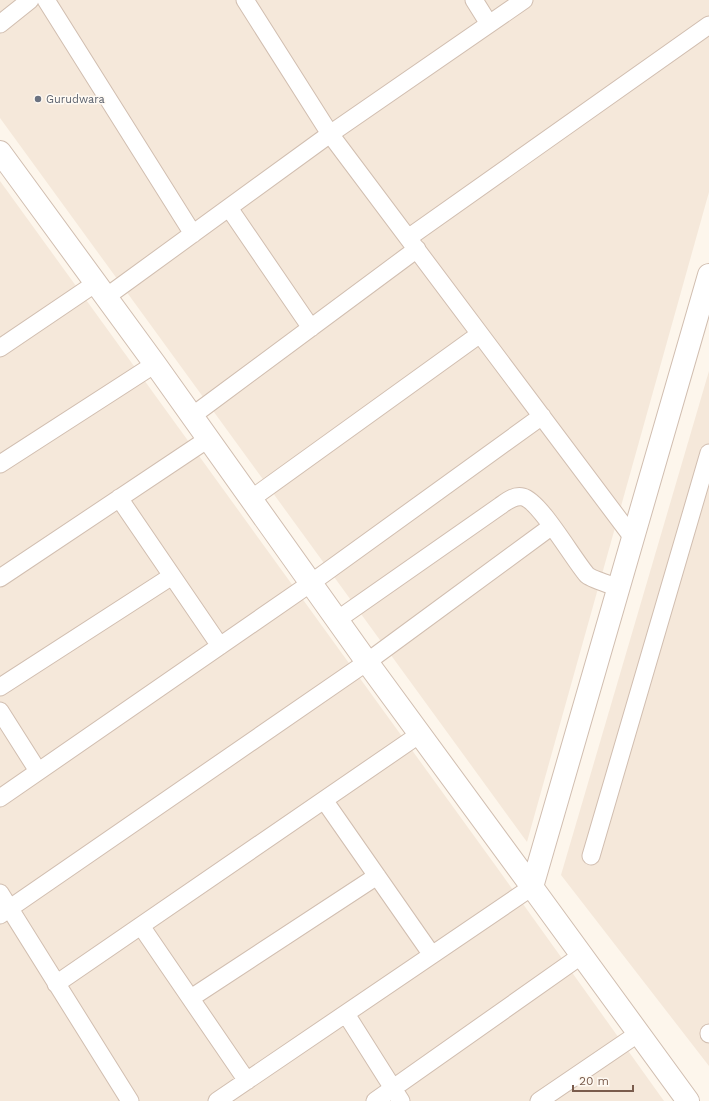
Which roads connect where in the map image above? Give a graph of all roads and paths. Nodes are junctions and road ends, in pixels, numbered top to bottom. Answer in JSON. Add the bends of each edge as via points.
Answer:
{"nodes":[{"id":1,"x":30,"y":0,"type":"edge"},
{"id":2,"x":46,"y":0,"type":"edge"},
{"id":3,"x":245,"y":0,"type":"edge"},
{"id":4,"x":474,"y":0,"type":"edge"},
{"id":5,"x":524,"y":0,"type":"edge"},
{"id":6,"x":0,"y":24,"type":"edge"},
{"id":7,"x":489,"y":24,"type":"junction"},
{"id":8,"x":709,"y":25,"type":"edge"},
{"id":9,"x":330,"y":134,"type":"junction"},
{"id":10,"x":0,"y":152,"type":"edge"},
{"id":11,"x":229,"y":208,"type":"junction"},
{"id":12,"x":193,"y":234,"type":"junction"},
{"id":13,"x":412,"y":243,"type":"junction"},
{"id":14,"x":709,"y":275,"type":"edge"},
{"id":15,"x":101,"y":290,"type":"junction"},
{"id":16,"x":311,"y":328,"type":"junction"},
{"id":17,"x":480,"y":334,"type":"junction"},
{"id":18,"x":0,"y":348,"type":"edge"},
{"id":19,"x":155,"y":364,"type":"junction"},
{"id":20,"x":192,"y":416,"type":"junction"},
{"id":21,"x":542,"y":416,"type":"junction"},
{"id":22,"x":208,"y":439,"type":"junction"},
{"id":23,"x":709,"y":453,"type":"edge"},
{"id":24,"x":0,"y":464,"type":"edge"},
{"id":25,"x":119,"y":498,"type":"junction"},
{"id":26,"x":251,"y":499,"type":"junction"},
{"id":27,"x":552,"y":526,"type":"junction"},
{"id":28,"x":633,"y":538,"type":"junction"},
{"id":29,"x":172,"y":576,"type":"junction"},
{"id":30,"x":0,"y":578,"type":"edge"},
{"id":31,"x":311,"y":584,"type":"junction"},
{"id":32,"x":618,"y":588,"type":"junction"},
{"id":33,"x":337,"y":620,"type":"junction"},
{"id":34,"x":220,"y":646,"type":"junction"},
{"id":35,"x":367,"y":662,"type":"junction"},
{"id":36,"x":0,"y":687,"type":"edge"},
{"id":37,"x":0,"y":712,"type":"edge"},
{"id":38,"x":420,"y":734,"type":"junction"},
{"id":39,"x":38,"y":771,"type":"junction"},
{"id":40,"x":0,"y":798,"type":"edge"},
{"id":41,"x":324,"y":800,"type":"junction"},
{"id":42,"x":591,"y":856,"type":"dead end"},
{"id":43,"x":377,"y":876,"type":"junction"},
{"id":44,"x":532,"y":887,"type":"junction"},
{"id":45,"x":0,"y":893,"type":"edge"},
{"id":46,"x":5,"y":912,"type":"edge"},
{"id":47,"x":141,"y":926,"type":"junction"},
{"id":48,"x":432,"y":954,"type":"junction"},
{"id":49,"x":582,"y":954,"type":"junction"},
{"id":50,"x":56,"y":984,"type":"junction"},
{"id":51,"x":191,"y":998,"type":"junction"},
{"id":52,"x":346,"y":1014,"type":"junction"},
{"id":53,"x":639,"y":1033,"type":"junction"},
{"id":54,"x":247,"y":1081,"type":"junction"},
{"id":55,"x":397,"y":1095,"type":"edge"},
{"id":56,"x":130,"y":1101,"type":"edge"},
{"id":57,"x":217,"y":1101,"type":"edge"},
{"id":58,"x":375,"y":1101,"type":"edge"},
{"id":59,"x":539,"y":1101,"type":"edge"},
{"id":60,"x":688,"y":1101,"type":"edge"}],
"edges":[{"from":1,"to":6,"type":"street"},
{"from":2,"to":12,"type":"street"},
{"from":3,"to":9,"type":"street"},
{"from":4,"to":7,"type":"street"},
{"from":5,"to":7,"type":"street"},
{"from":7,"to":9,"type":"street"},
{"from":8,"to":13,"type":"street"},
{"from":9,"to":11,"type":"street"},
{"from":9,"to":13,"type":"street"},
{"from":10,"to":15,"type":"street"},
{"from":11,"to":12,"type":"street"},
{"from":11,"to":16,"type":"street"},
{"from":12,"to":15,"type":"street"},
{"from":13,"to":16,"type":"street"},
{"from":13,"to":17,"type":"street"},
{"from":14,"to":28,"type":"street"},
{"from":15,"to":18,"type":"street"},
{"from":15,"to":19,"type":"street"},
{"from":16,"to":20,"type":"street"},
{"from":17,"to":21,"type":"street"},
{"from":17,"to":26,"type":"street"},
{"from":19,"to":20,"type":"street"},
{"from":19,"to":24,"type":"street"},
{"from":20,"to":22,"type":"street"},
{"from":21,"to":28,"type":"street"},
{"from":21,"to":31,"type":"street"},
{"from":22,"to":25,"type":"street"},
{"from":22,"to":26,"type":"street"},
{"from":23,"to":42,"type":"street"},
{"from":25,"to":29,"type":"street"},
{"from":25,"to":30,"type":"street"},
{"from":26,"to":31,"type":"street"},
{"from":27,"to":32,"type":"street","via":[[588,576]]},
{"from":27,"to":33,"type":"street","via":[[531,501],[524,497],[510,499]]},
{"from":27,"to":35,"type":"street"},
{"from":28,"to":32,"type":"street"},
{"from":29,"to":34,"type":"street"},
{"from":29,"to":36,"type":"street"},
{"from":31,"to":33,"type":"street"},
{"from":31,"to":34,"type":"street"},
{"from":32,"to":44,"type":"street"},
{"from":33,"to":35,"type":"street"},
{"from":34,"to":39,"type":"street"},
{"from":35,"to":38,"type":"street"},
{"from":35,"to":46,"type":"street"},
{"from":37,"to":39,"type":"street"},
{"from":38,"to":41,"type":"street"},
{"from":38,"to":44,"type":"street"},
{"from":39,"to":40,"type":"street"},
{"from":41,"to":43,"type":"street"},
{"from":41,"to":47,"type":"street"},
{"from":43,"to":48,"type":"street"},
{"from":43,"to":51,"type":"street"},
{"from":44,"to":48,"type":"street"},
{"from":44,"to":49,"type":"street"},
{"from":45,"to":46,"type":"street"},
{"from":46,"to":50,"type":"street"},
{"from":47,"to":50,"type":"street"},
{"from":47,"to":51,"type":"street"},
{"from":48,"to":52,"type":"street"},
{"from":49,"to":53,"type":"street"},
{"from":49,"to":55,"type":"street"},
{"from":50,"to":56,"type":"street"},
{"from":51,"to":54,"type":"street"},
{"from":52,"to":54,"type":"street"},
{"from":52,"to":55,"type":"street"},
{"from":53,"to":59,"type":"street"},
{"from":53,"to":60,"type":"street"},
{"from":54,"to":57,"type":"street"},
{"from":55,"to":58,"type":"street"}]}
